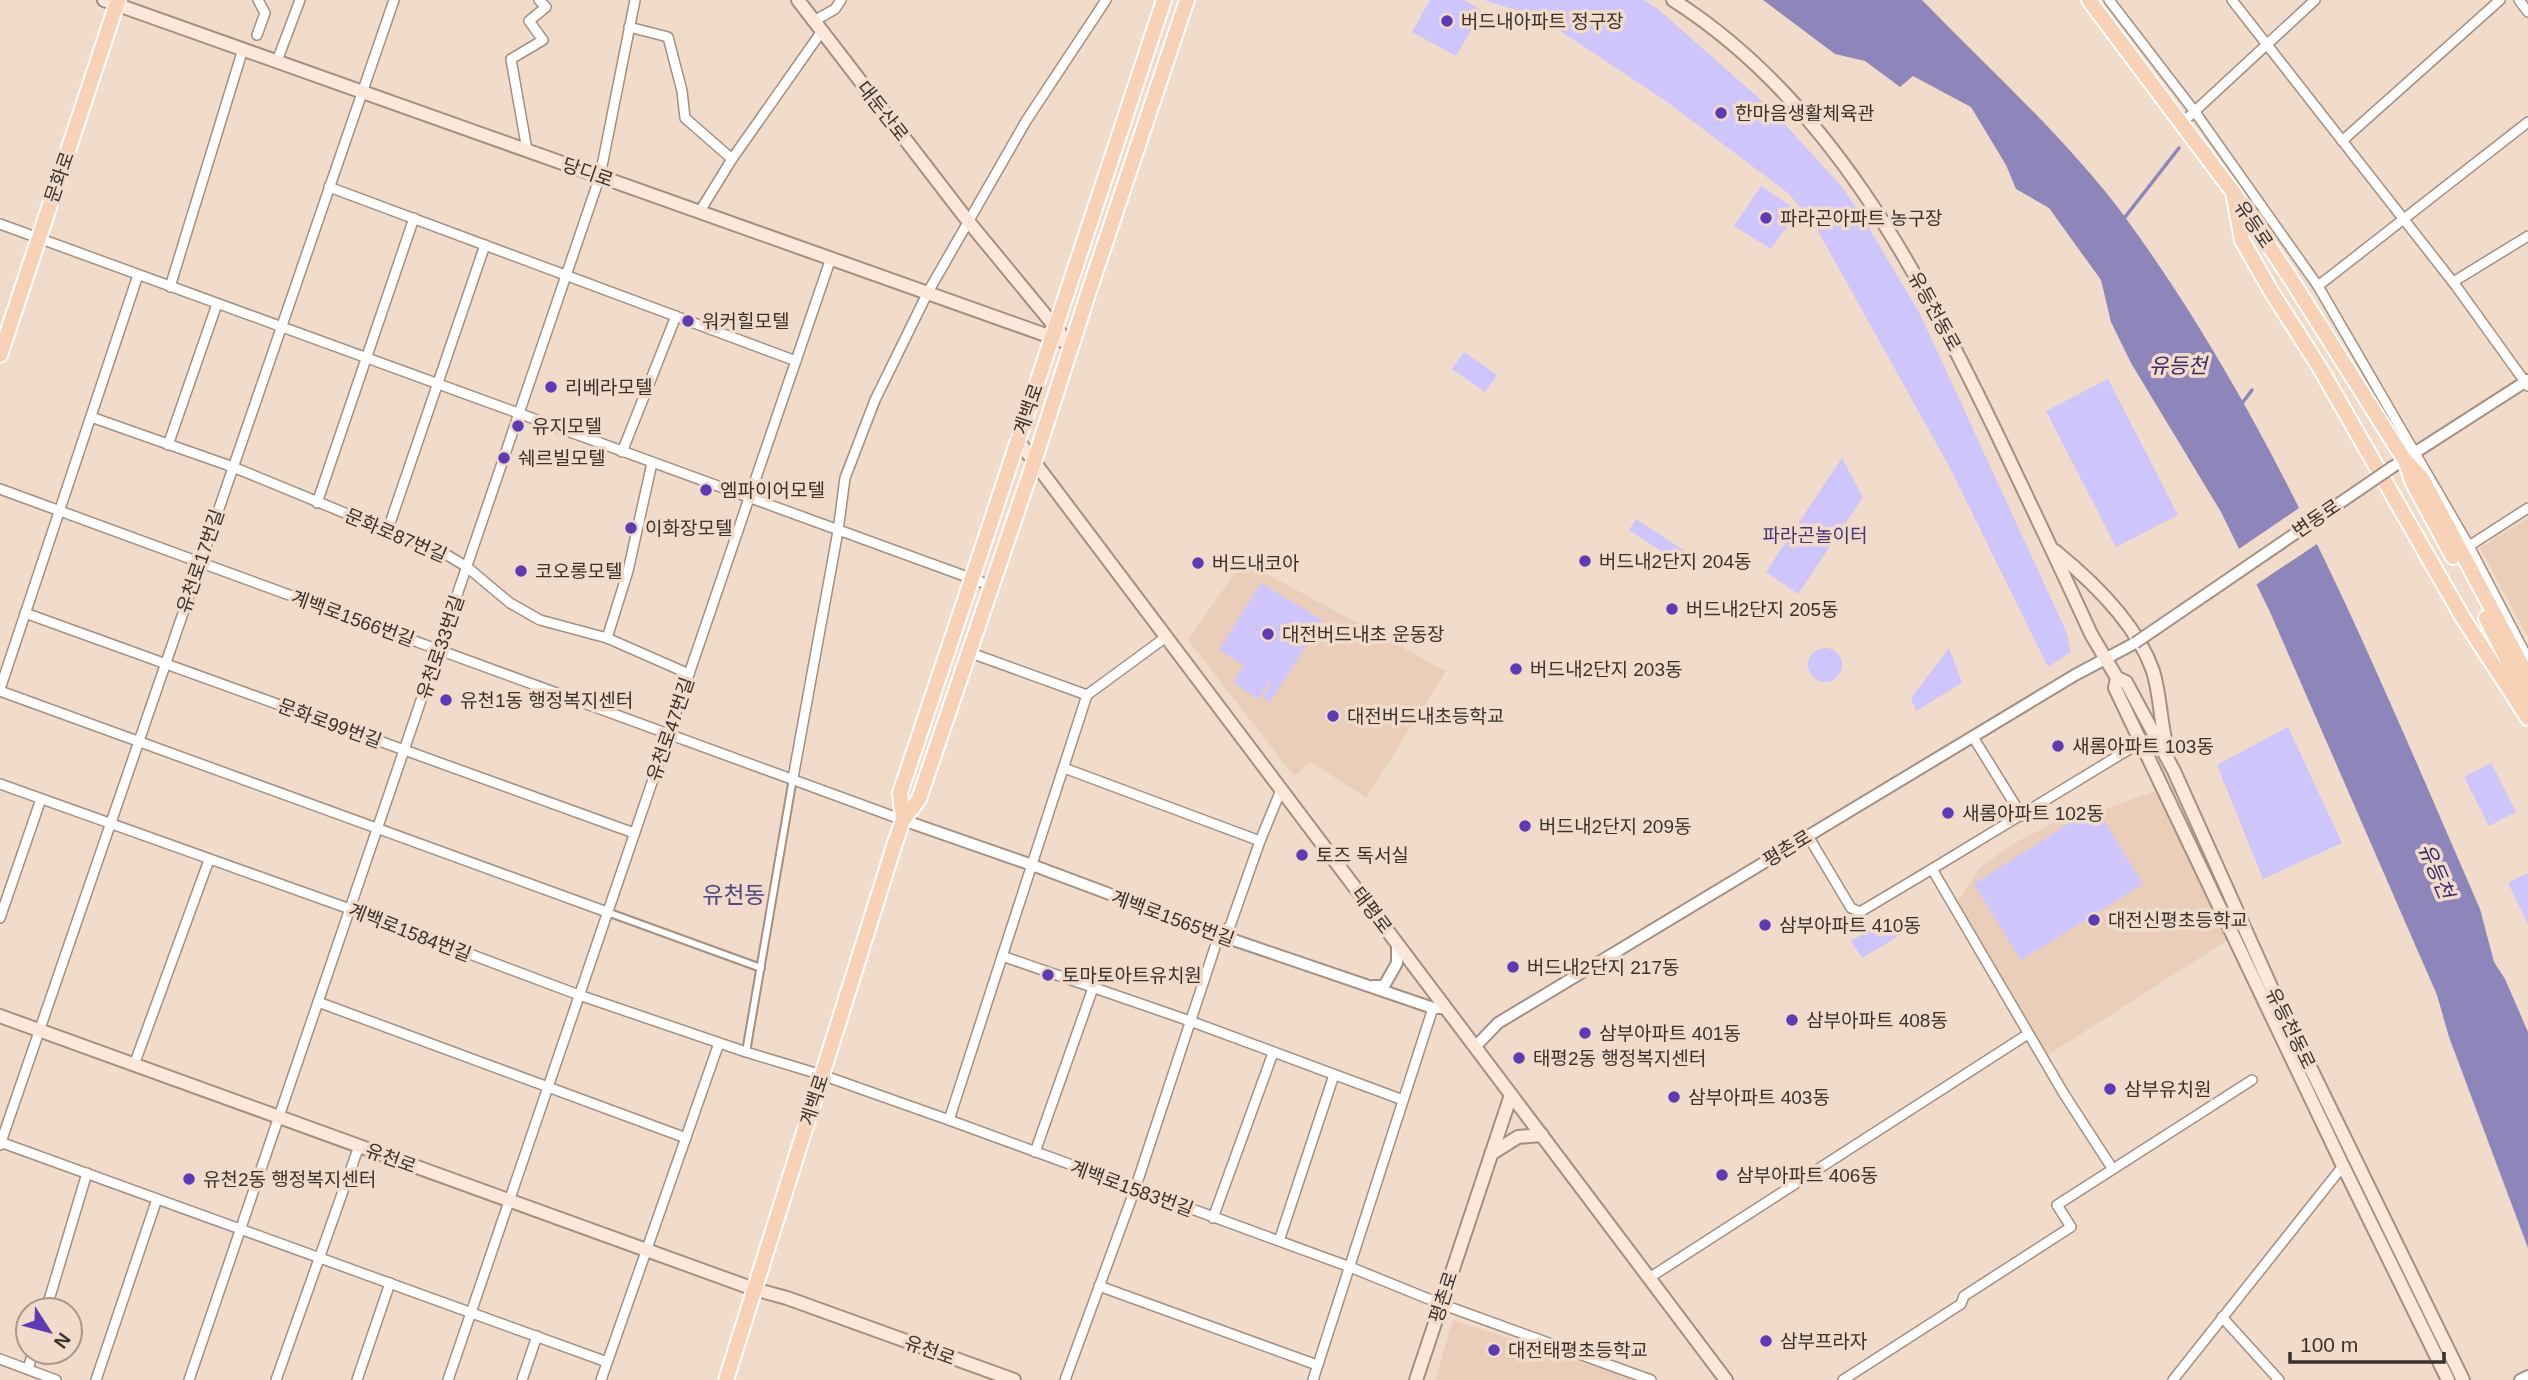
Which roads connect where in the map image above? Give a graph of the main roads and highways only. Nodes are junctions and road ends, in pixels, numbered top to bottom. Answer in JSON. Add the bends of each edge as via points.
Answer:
{"nodes":[{"id":1,"x":798,"y":0,"type":"edge"},
{"id":2,"x":1164,"y":0,"type":"edge"},
{"id":3,"x":1187,"y":0,"type":"edge"},
{"id":4,"x":1673,"y":0,"type":"edge"},
{"id":5,"x":2089,"y":0,"type":"edge"},
{"id":6,"x":113,"y":2,"type":"edge"},
{"id":7,"x":2233,"y":192,"type":"junction"},
{"id":8,"x":1055,"y":332,"type":"junction"},
{"id":9,"x":1071,"y":344,"type":"junction"},
{"id":10,"x":0,"y":355,"type":"edge"},
{"id":11,"x":1017,"y":439,"type":"junction"},
{"id":12,"x":2410,"y":455,"type":"junction"},
{"id":13,"x":1034,"y":462,"type":"junction"},
{"id":14,"x":2052,"y":548,"type":"junction"},
{"id":15,"x":2528,"y":677,"type":"edge"},
{"id":16,"x":2118,"y":678,"type":"junction"},
{"id":17,"x":2528,"y":699,"type":"edge"},
{"id":18,"x":2528,"y":718,"type":"edge"},
{"id":19,"x":2174,"y":771,"type":"junction"},
{"id":20,"x":903,"y":820,"type":"junction"},
{"id":21,"x":0,"y":1016,"type":"edge"},
{"id":22,"x":1511,"y":1094,"type":"junction"},
{"id":23,"x":1542,"y":1135,"type":"junction"},
{"id":24,"x":1491,"y":1154,"type":"junction"},
{"id":25,"x":754,"y":1289,"type":"junction"},
{"id":26,"x":726,"y":1380,"type":"edge"},
{"id":27,"x":1014,"y":1380,"type":"edge"},
{"id":28,"x":1416,"y":1380,"type":"edge"},
{"id":29,"x":1726,"y":1380,"type":"edge"},
{"id":30,"x":2448,"y":1380,"type":"edge"},
{"id":31,"x":2463,"y":1380,"type":"edge"}],
"edges":[{"from":1,"to":8,"type":"main road","name":"대둔산로"},
{"from":2,"to":8,"type":"main road","name":"계백로"},
{"from":3,"to":9,"type":"main road","name":"계백로"},
{"from":4,"to":14,"type":"main road","name":"유등천동로","via":[[1729,41],[1782,91],[1827,142],[1888,228],[1958,353]]},
{"from":5,"to":7,"type":"main road","name":"유등로"},
{"from":6,"to":8,"type":"main road","name":"당디로","via":[[928,292]]},
{"from":6,"to":10,"type":"main road","name":"문화로"},
{"from":7,"to":12,"type":"main road","name":"유등로"},
{"from":7,"to":18,"type":"main road","via":[[2242,240],[2259,271],[2320,368],[2462,618]]},
{"from":8,"to":9,"type":"main road","name":"당디로"},
{"from":8,"to":11,"type":"main road","name":"계백로"},
{"from":9,"to":13,"type":"main road","name":"계백로"},
{"from":11,"to":13,"type":"main road","name":"태평로"},
{"from":11,"to":20,"type":"main road","name":"계백로","via":[[900,793]]},
{"from":12,"to":15,"type":"main road","name":"유등로"},
{"from":12,"to":17,"type":"main road","name":"유등로","via":[[2413,483]]},
{"from":13,"to":20,"type":"main road","name":"계백로","via":[[919,799]]},
{"from":13,"to":22,"type":"main road","name":"태평로","via":[[1397,943],[1439,1008]]},
{"from":14,"to":16,"type":"main road","name":"유등천동로","via":[[2091,634]]},
{"from":14,"to":19,"type":"main road","via":[[2106,599],[2138,642],[2153,671]]},
{"from":16,"to":19,"type":"main road","name":"유등천동로","via":[[2126,682]]},
{"from":16,"to":30,"type":"main road","name":"유등천동로","via":[[2115,688]]},
{"from":19,"to":31,"type":"main road","name":"유등천동로","via":[[2272,989]]},
{"from":20,"to":25,"type":"main road","name":"계백로"},
{"from":21,"to":25,"type":"main road","name":"유천로"},
{"from":22,"to":23,"type":"main road","name":"태평로"},
{"from":22,"to":24,"type":"main road","name":"평촌로"},
{"from":23,"to":24,"type":"main road","via":[[1518,1137]]},
{"from":23,"to":29,"type":"main road","name":"태평로"},
{"from":24,"to":28,"type":"main road","name":"평촌로"},
{"from":25,"to":26,"type":"main road","name":"계백로"},
{"from":25,"to":27,"type":"main road","name":"유천로"}]}
